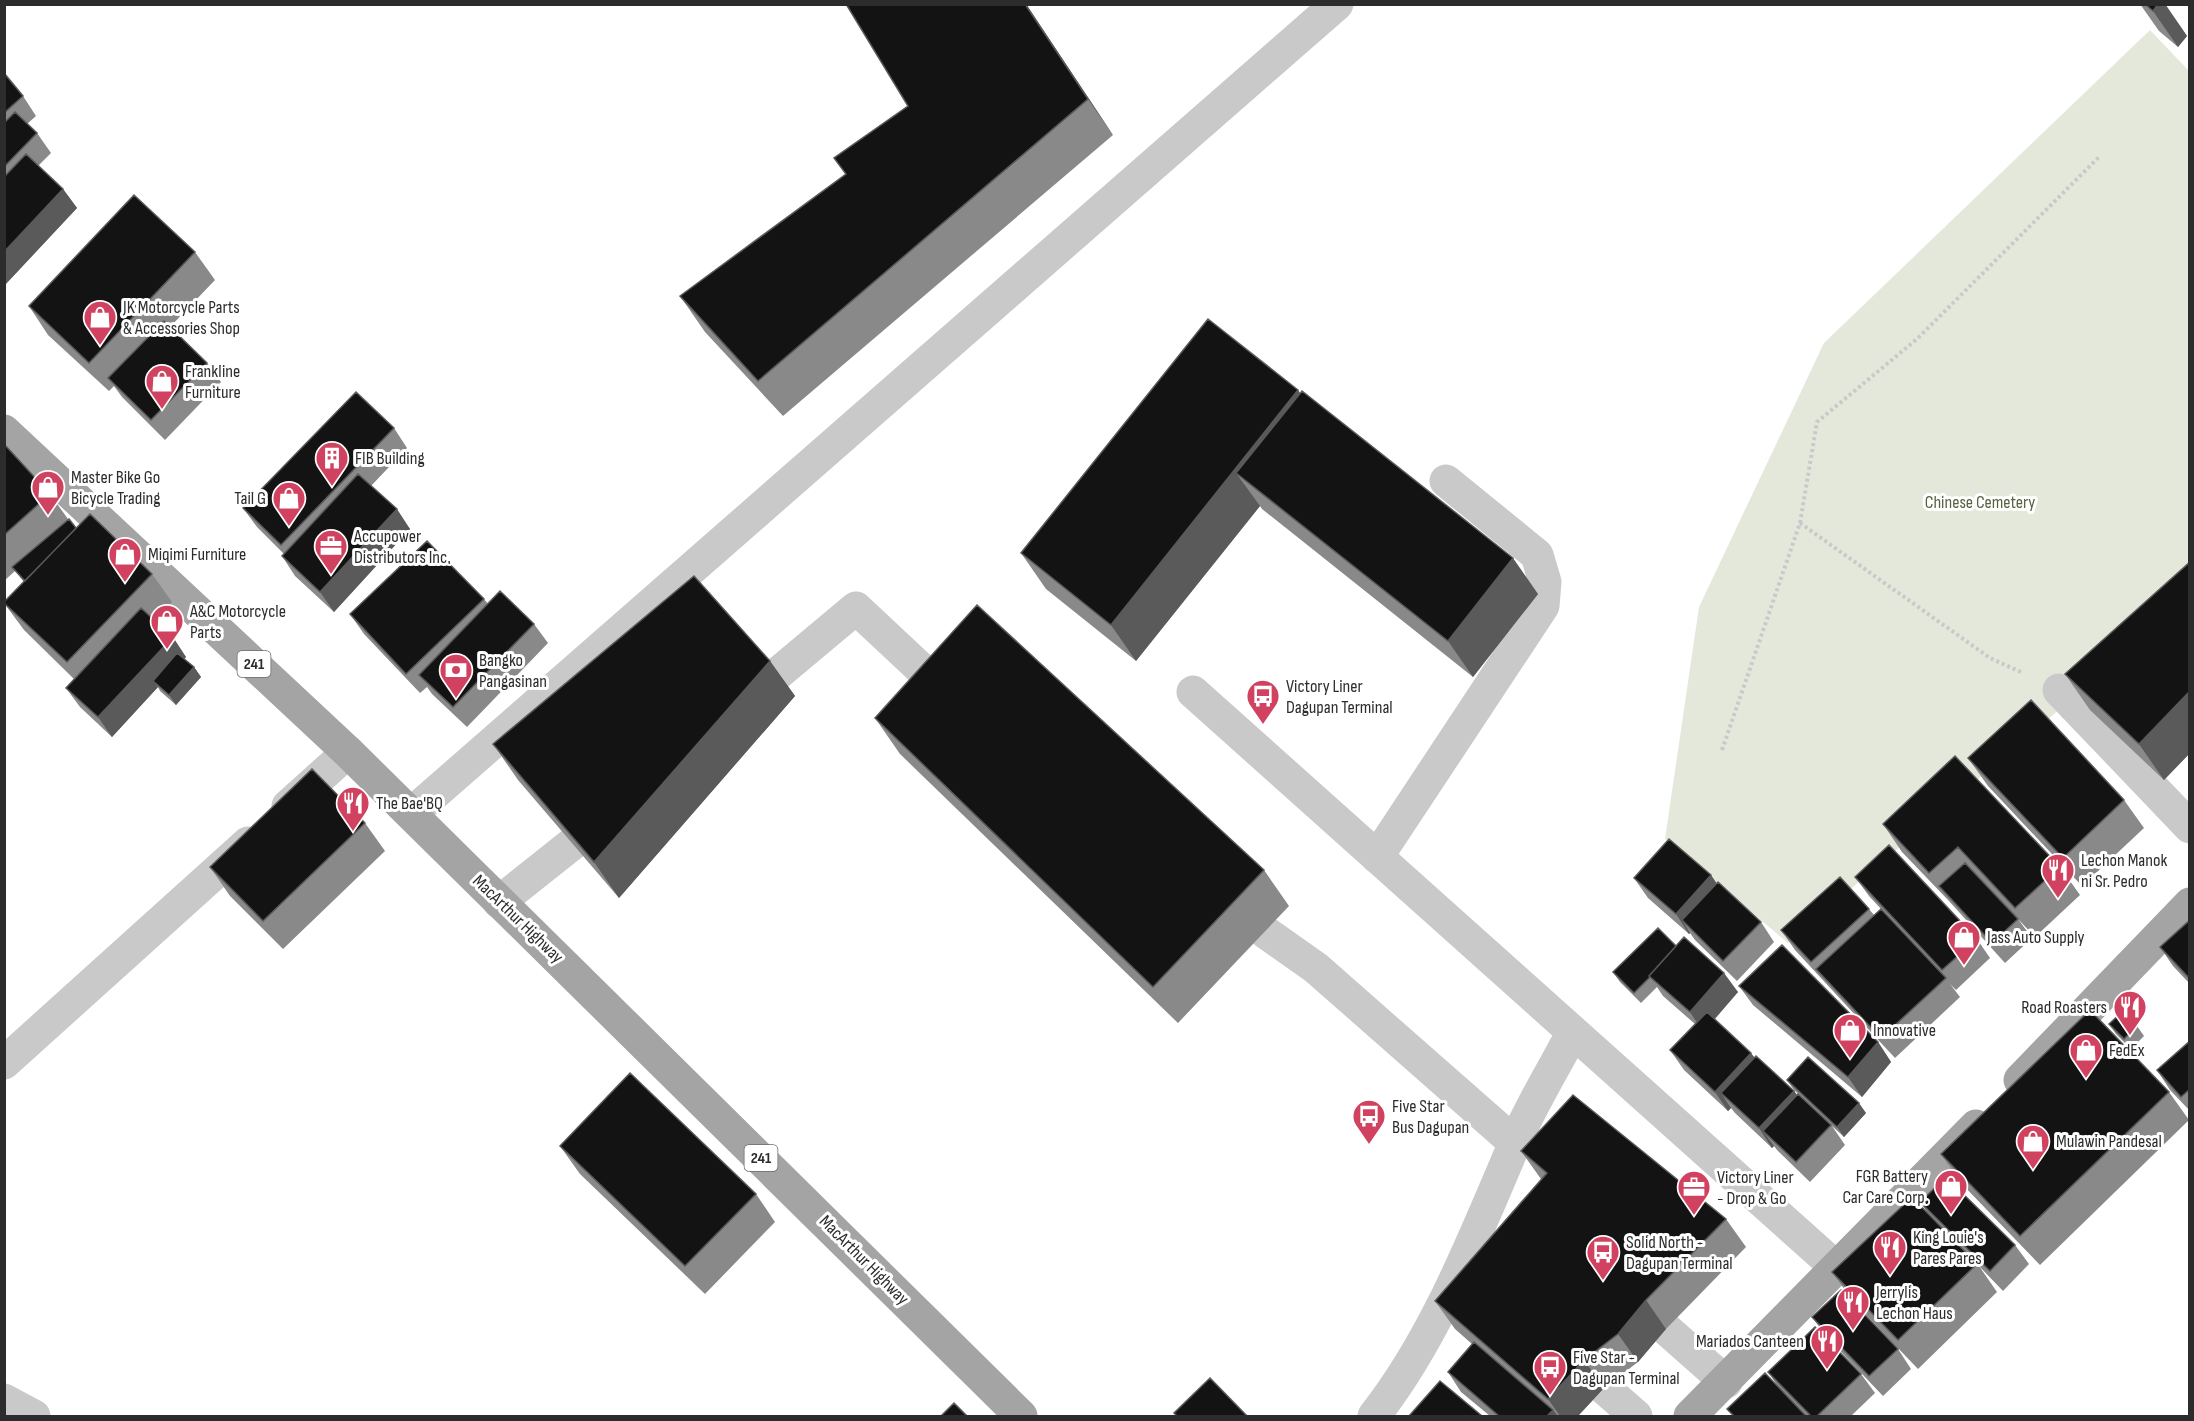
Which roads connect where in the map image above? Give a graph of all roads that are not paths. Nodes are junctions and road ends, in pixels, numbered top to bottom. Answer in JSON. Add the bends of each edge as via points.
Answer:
{"nodes":[{"id":1,"x":1337,"y":4,"type":"edge"},
{"id":2,"x":4,"y":431,"type":"edge"},
{"id":3,"x":1446,"y":482,"type":"dead end"},
{"id":4,"x":776,"y":675,"type":"dead end"},
{"id":5,"x":2059,"y":690,"type":"road end"},
{"id":6,"x":1193,"y":692,"type":"dead end"},
{"id":7,"x":951,"y":697,"type":"edge"},
{"id":8,"x":348,"y":752,"type":"junction"},
{"id":9,"x":411,"y":814,"type":"junction"},
{"id":10,"x":2190,"y":827,"type":"edge"},
{"id":11,"x":572,"y":844,"type":"edge"},
{"id":12,"x":1377,"y":857,"type":"junction"},
{"id":13,"x":500,"y":902,"type":"junction"},
{"id":14,"x":2190,"y":904,"type":"edge"},
{"id":15,"x":1265,"y":932,"type":"dead end"},
{"id":16,"x":1573,"y":1032,"type":"junction"},
{"id":17,"x":4,"y":1063,"type":"edge"},
{"id":18,"x":1515,"y":1143,"type":"junction"},
{"id":19,"x":1838,"y":1269,"type":"junction"},
{"id":20,"x":1481,"y":1290,"type":"edge"},
{"id":21,"x":1443,"y":1301,"type":"junction"},
{"id":22,"x":1666,"y":1329,"type":"dead end"},
{"id":23,"x":1726,"y":1382,"type":"junction"},
{"id":24,"x":1604,"y":1388,"type":"dead end"},
{"id":25,"x":4,"y":1400,"type":"edge"},
{"id":26,"x":34,"y":1416,"type":"edge"},
{"id":27,"x":1021,"y":1416,"type":"edge"},
{"id":28,"x":1374,"y":1416,"type":"edge"},
{"id":29,"x":1636,"y":1416,"type":"edge"},
{"id":30,"x":1690,"y":1416,"type":"edge"}],
"edges":[{"from":1,"to":9,"type":"street"},
{"from":2,"to":8,"type":"main road","name":"MacArthur Highway","number":"241"},
{"from":3,"to":12,"type":"street","via":[[1537,555],[1545,582],[1543,606]]},
{"from":4,"to":7,"type":"street","via":[[856,608]]},
{"from":5,"to":10,"type":"street"},
{"from":6,"to":12,"type":"street"},
{"from":8,"to":9,"type":"main road","name":"MacArthur Highway","number":"241"},
{"from":8,"to":17,"type":"street"},
{"from":9,"to":13,"type":"main road","name":"MacArthur Highway","number":"241"},
{"from":11,"to":13,"type":"street"},
{"from":12,"to":16,"type":"street"},
{"from":13,"to":27,"type":"main road","name":"MacArthur Highway","number":"241"},
{"from":14,"to":19,"type":"main road"},
{"from":15,"to":18,"type":"street","via":[[1316,968]]},
{"from":16,"to":18,"type":"street"},
{"from":16,"to":19,"type":"street"},
{"from":18,"to":21,"type":"street","via":[[1504,1209]]},
{"from":19,"to":23,"type":"main road"},
{"from":20,"to":21,"type":"street"},
{"from":21,"to":28,"type":"street","via":[[1397,1387]]},
{"from":22,"to":23,"type":"street"},
{"from":23,"to":30,"type":"main road"},
{"from":24,"to":29,"type":"street"},
{"from":25,"to":26,"type":"street"}]}
